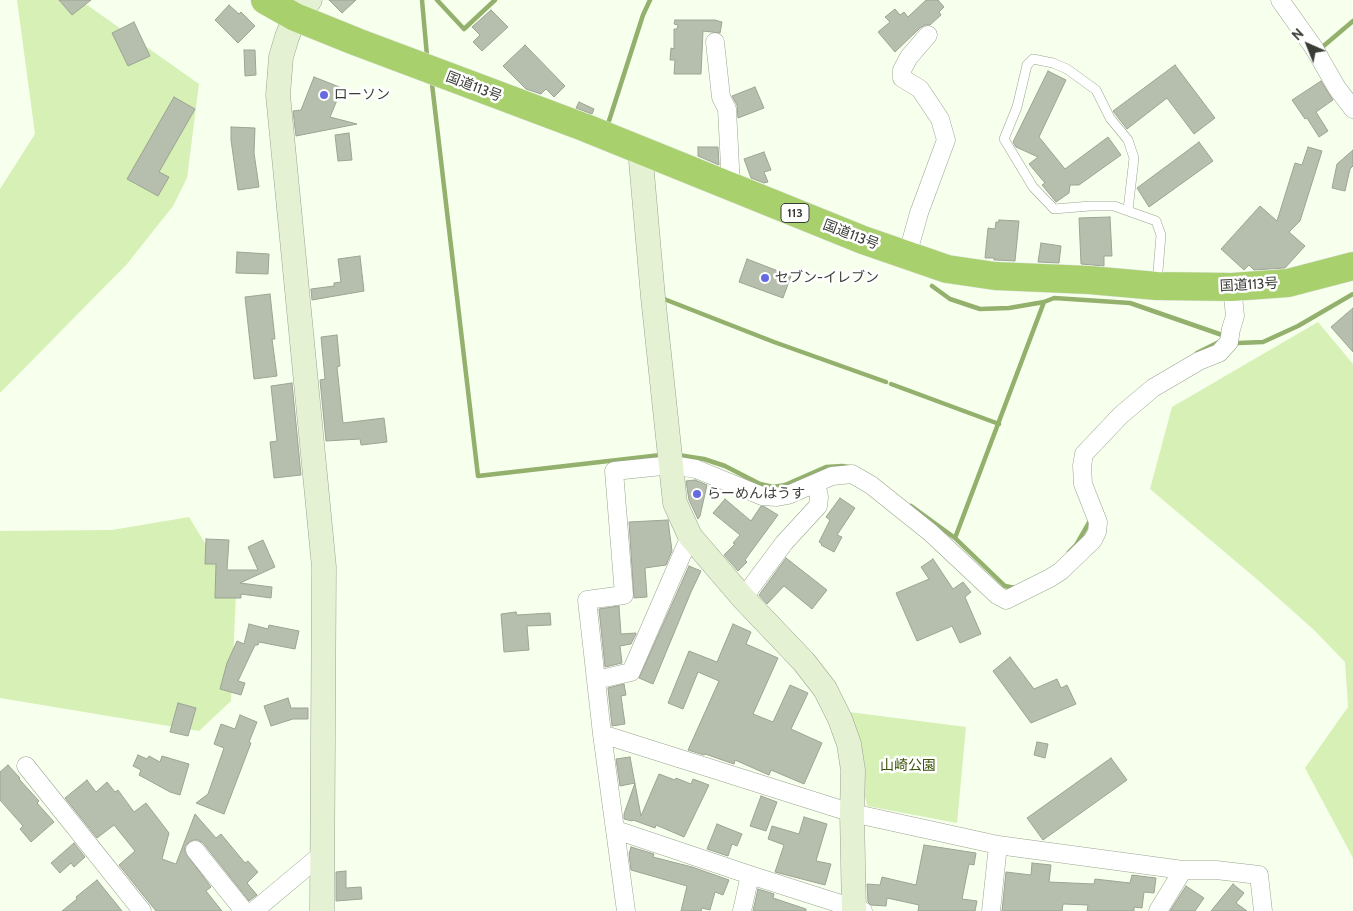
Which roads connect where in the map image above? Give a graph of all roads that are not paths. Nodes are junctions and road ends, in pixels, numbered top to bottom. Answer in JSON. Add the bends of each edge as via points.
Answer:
{"nodes":[{"id":1,"x":265,"y":0,"type":"edge"},
{"id":2,"x":1280,"y":0,"type":"edge"},
{"id":3,"x":302,"y":8,"type":"edge"},
{"id":4,"x":928,"y":35,"type":"dead end"},
{"id":5,"x":715,"y":42,"type":"dead end"},
{"id":6,"x":1353,"y":109,"type":"edge"},
{"id":7,"x":640,"y":150,"type":"junction"},
{"id":8,"x":731,"y":186,"type":"junction"},
{"id":9,"x":1128,"y":210,"type":"junction"},
{"id":10,"x":907,"y":256,"type":"junction"},
{"id":11,"x":1353,"y":266,"type":"edge"},
{"id":12,"x":1157,"y":286,"type":"junction"},
{"id":13,"x":1232,"y":287,"type":"junction"},
{"id":14,"x":672,"y":465,"type":"junction"},
{"id":15,"x":816,"y":482,"type":"junction"},
{"id":16,"x":690,"y":536,"type":"junction"},
{"id":17,"x":743,"y":598,"type":"junction"},
{"id":18,"x":596,"y":680,"type":"junction"},
{"id":19,"x":602,"y":734,"type":"junction"},
{"id":20,"x":26,"y":766,"type":"dead end"},
{"id":21,"x":852,"y":813,"type":"junction"},
{"id":22,"x":616,"y":830,"type":"junction"},
{"id":23,"x":998,"y":845,"type":"junction"},
{"id":24,"x":195,"y":850,"type":"dead end"},
{"id":25,"x":322,"y":854,"type":"junction"},
{"id":26,"x":1183,"y":870,"type":"junction"},
{"id":27,"x":750,"y":876,"type":"junction"},
{"id":28,"x":857,"y":910,"type":"edge"},
{"id":29,"x":142,"y":911,"type":"edge"},
{"id":30,"x":244,"y":911,"type":"edge"},
{"id":31,"x":254,"y":911,"type":"edge"},
{"id":32,"x":322,"y":911,"type":"edge"},
{"id":33,"x":626,"y":911,"type":"edge"},
{"id":34,"x":742,"y":911,"type":"edge"},
{"id":35,"x":991,"y":911,"type":"edge"},
{"id":36,"x":1158,"y":911,"type":"edge"},
{"id":37,"x":1263,"y":911,"type":"edge"}],
"edges":[{"from":1,"to":3,"type":"highway","name":"国道113号","number":"113"},
{"from":2,"to":6,"type":"street"},
{"from":3,"to":7,"type":"highway","name":"国道113号","number":"113","via":[[357,42]]},
{"from":3,"to":25,"type":"street","via":[[281,57],[278,95],[324,567]]},
{"from":4,"to":10,"type":"street","via":[[909,57],[902,70],[902,78],[920,89],[940,119],[946,140]]},
{"from":5,"to":8,"type":"street","via":[[726,109]]},
{"from":7,"to":8,"type":"highway","name":"国道113号","number":"113"},
{"from":7,"to":14,"type":"street"},
{"from":8,"to":10,"type":"highway","name":"国道113号","number":"113"},
{"from":9,"to":9,"type":"lane","via":[[1114,206],[1054,209],[1033,187],[1004,139],[1017,107],[1027,65],[1033,59],[1067,69],[1096,90],[1110,118],[1128,140],[1134,158]]},
{"from":9,"to":12,"type":"lane","via":[[1156,220],[1161,235]]},
{"from":10,"to":12,"type":"highway","name":"国道113号","number":"113","via":[[947,269],[995,276]]},
{"from":11,"to":13,"type":"highway","name":"国道113号","number":"113","via":[[1288,283]]},
{"from":12,"to":13,"type":"highway","name":"国道113号","number":"113"},
{"from":13,"to":15,"type":"street","via":[[1235,316],[1229,342],[1219,353],[1152,388],[1084,454],[1083,484],[1098,522],[1093,540],[1061,571],[1016,596],[1006,600],[997,595],[931,532],[852,474]]},
{"from":14,"to":15,"type":"street","via":[[696,469],[762,496],[788,495]]},
{"from":14,"to":16,"type":"street","via":[[675,503]]},
{"from":14,"to":18,"type":"street","via":[[614,470],[624,595],[587,600]]},
{"from":15,"to":17,"type":"street","via":[[818,506],[784,543]]},
{"from":16,"to":17,"type":"street"},
{"from":16,"to":18,"type":"street","via":[[631,672]]},
{"from":17,"to":21,"type":"street","via":[[825,689],[849,744],[854,770]]},
{"from":18,"to":19,"type":"street"},
{"from":19,"to":21,"type":"street"},
{"from":19,"to":22,"type":"street"},
{"from":20,"to":29,"type":"street"},
{"from":21,"to":23,"type":"street"},
{"from":21,"to":28,"type":"street"},
{"from":22,"to":27,"type":"street"},
{"from":22,"to":33,"type":"street"},
{"from":23,"to":26,"type":"street"},
{"from":23,"to":35,"type":"street"},
{"from":24,"to":30,"type":"street"},
{"from":25,"to":31,"type":"street"},
{"from":25,"to":32,"type":"street"},
{"from":26,"to":36,"type":"street"},
{"from":26,"to":37,"type":"street","via":[[1259,875]]},
{"from":27,"to":28,"type":"street"},
{"from":27,"to":34,"type":"street"}]}
